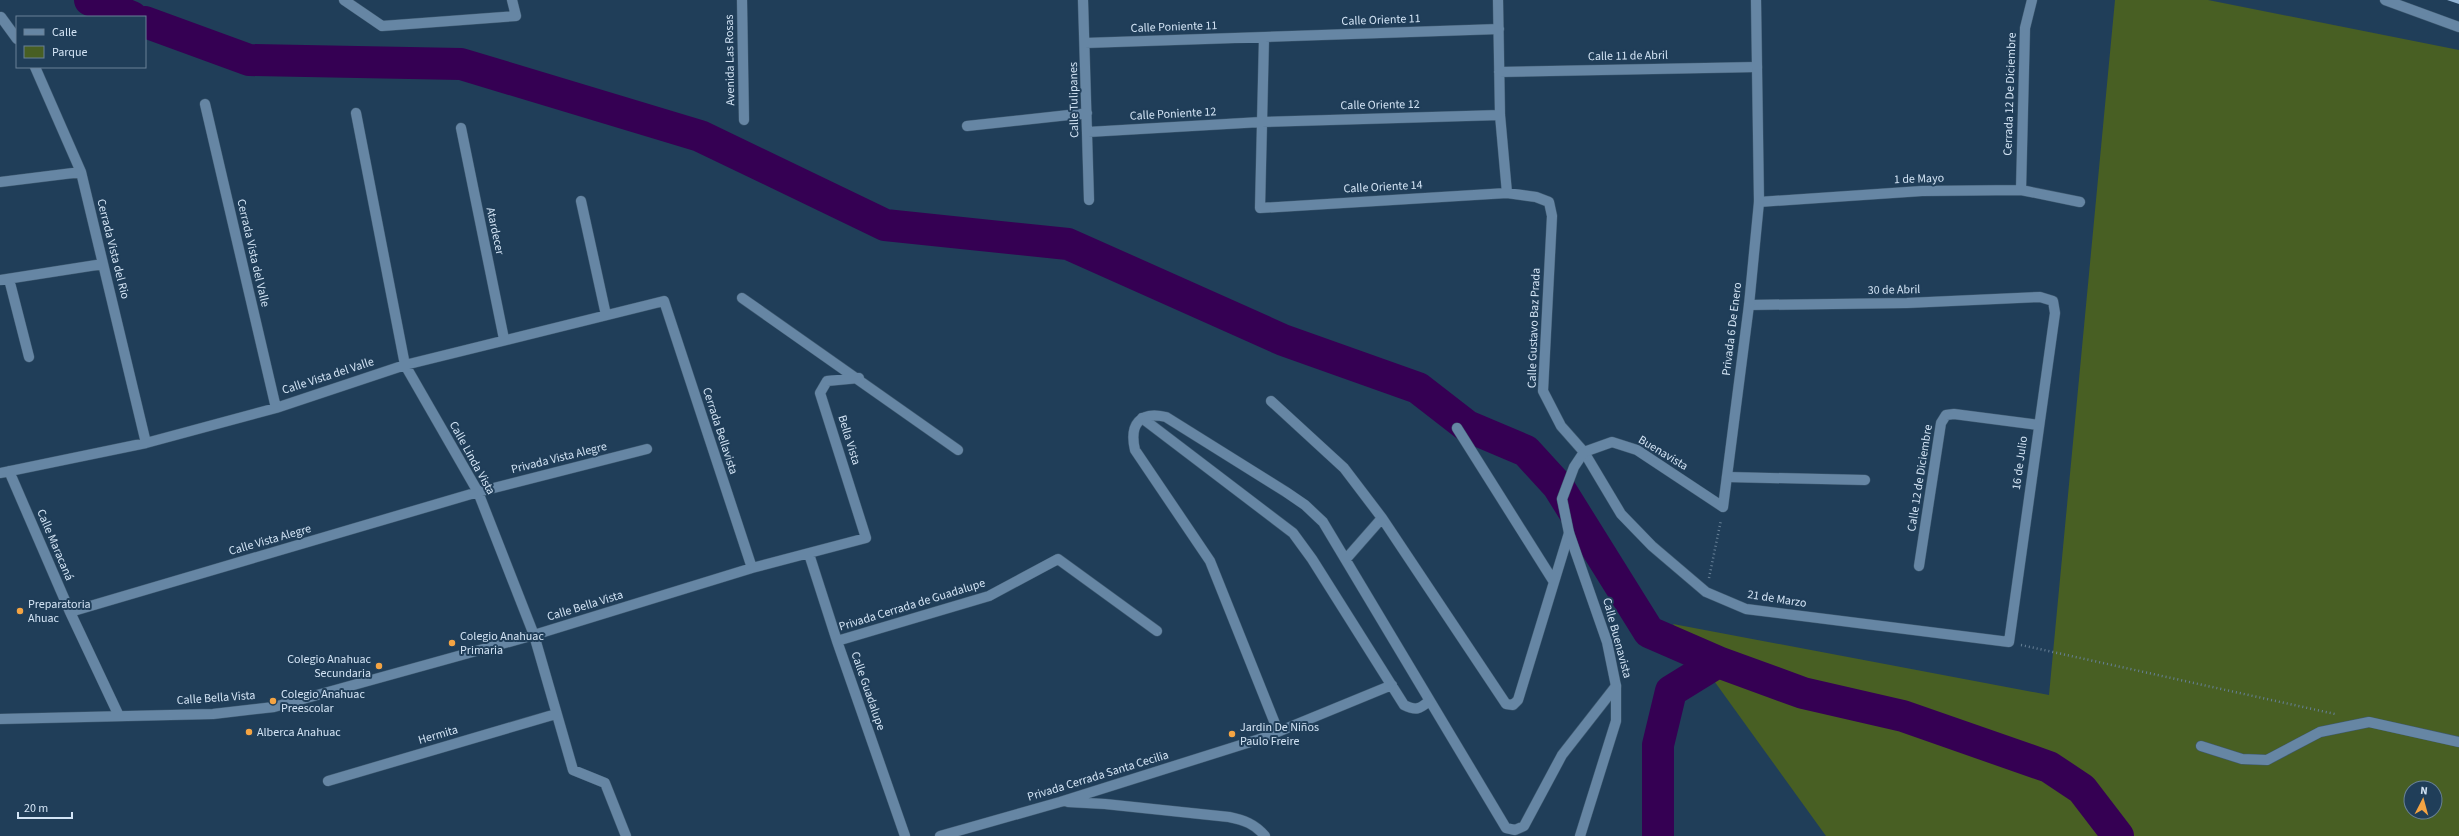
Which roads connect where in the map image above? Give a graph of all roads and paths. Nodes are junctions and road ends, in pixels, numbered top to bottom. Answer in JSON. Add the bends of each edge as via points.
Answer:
{"nodes":[{"id":1,"x":344,"y":0,"type":"edge"},
{"id":2,"x":512,"y":0,"type":"edge"},
{"id":3,"x":742,"y":0,"type":"edge"},
{"id":4,"x":1083,"y":0,"type":"edge"},
{"id":5,"x":1498,"y":0,"type":"edge"},
{"id":6,"x":1756,"y":0,"type":"edge"},
{"id":7,"x":2032,"y":0,"type":"edge"},
{"id":8,"x":2385,"y":0,"type":"edge"},
{"id":9,"x":1,"y":17,"type":"dead end"},
{"id":10,"x":2459,"y":27,"type":"edge"},
{"id":11,"x":1499,"y":29,"type":"junction"},
{"id":12,"x":16,"y":38,"type":"edge"},
{"id":13,"x":1264,"y":38,"type":"junction"},
{"id":14,"x":1085,"y":43,"type":"junction"},
{"id":15,"x":1757,"y":67,"type":"junction"},
{"id":16,"x":35,"y":68,"type":"edge"},
{"id":17,"x":1499,"y":72,"type":"junction"},
{"id":18,"x":205,"y":104,"type":"dead end"},
{"id":19,"x":356,"y":113,"type":"dead end"},
{"id":20,"x":1087,"y":113,"type":"junction"},
{"id":21,"x":1500,"y":115,"type":"junction"},
{"id":22,"x":744,"y":120,"type":"dead end"},
{"id":23,"x":1261,"y":122,"type":"junction"},
{"id":24,"x":967,"y":126,"type":"dead end"},
{"id":25,"x":461,"y":128,"type":"dead end"},
{"id":26,"x":1088,"y":132,"type":"junction"},
{"id":27,"x":80,"y":172,"type":"junction"},
{"id":28,"x":0,"y":182,"type":"edge"},
{"id":29,"x":2020,"y":190,"type":"junction"},
{"id":30,"x":1507,"y":193,"type":"junction"},
{"id":31,"x":1090,"y":200,"type":"dead end"},
{"id":32,"x":582,"y":201,"type":"dead end"},
{"id":33,"x":1759,"y":202,"type":"junction"},
{"id":34,"x":2080,"y":202,"type":"dead end"},
{"id":35,"x":1552,"y":216,"type":"joint"},
{"id":36,"x":103,"y":264,"type":"junction"},
{"id":37,"x":5,"y":279,"type":"edge"},
{"id":38,"x":2040,"y":297,"type":"joint"},
{"id":39,"x":742,"y":298,"type":"dead end"},
{"id":40,"x":664,"y":302,"type":"joint"},
{"id":41,"x":1749,"y":305,"type":"junction"},
{"id":42,"x":606,"y":315,"type":"junction"},
{"id":43,"x":504,"y":339,"type":"junction"},
{"id":44,"x":28,"y":357,"type":"dead end"},
{"id":45,"x":405,"y":365,"type":"junction"},
{"id":46,"x":859,"y":378,"type":"junction"},
{"id":47,"x":1272,"y":400,"type":"dead end"},
{"id":48,"x":276,"y":408,"type":"junction"},
{"id":49,"x":1142,"y":418,"type":"junction"},
{"id":50,"x":2039,"y":425,"type":"junction"},
{"id":51,"x":1457,"y":428,"type":"dead end"},
{"id":52,"x":146,"y":443,"type":"junction"},
{"id":53,"x":647,"y":449,"type":"dead end"},
{"id":54,"x":958,"y":450,"type":"dead end"},
{"id":55,"x":1584,"y":452,"type":"junction"},
{"id":56,"x":5,"y":472,"type":"edge"},
{"id":57,"x":1727,"y":477,"type":"junction"},
{"id":58,"x":1865,"y":480,"type":"dead end"},
{"id":59,"x":478,"y":492,"type":"junction"},
{"id":60,"x":1723,"y":507,"type":"junction"},
{"id":61,"x":1382,"y":518,"type":"junction"},
{"id":62,"x":1569,"y":534,"type":"junction"},
{"id":63,"x":866,"y":538,"type":"joint"},
{"id":64,"x":809,"y":554,"type":"junction"},
{"id":65,"x":1346,"y":559,"type":"junction"},
{"id":66,"x":1919,"y":566,"type":"dead end"},
{"id":67,"x":752,"y":568,"type":"junction"},
{"id":68,"x":1554,"y":582,"type":"junction"},
{"id":69,"x":1706,"y":592,"type":"junction"},
{"id":70,"x":70,"y":612,"type":"junction"},
{"id":71,"x":1157,"y":630,"type":"dead end"},
{"id":72,"x":534,"y":635,"type":"junction"},
{"id":73,"x":837,"y":641,"type":"junction"},
{"id":74,"x":2009,"y":642,"type":"junction"},
{"id":75,"x":1392,"y":685,"type":"junction"},
{"id":76,"x":1616,"y":686,"type":"junction"},
{"id":77,"x":1429,"y":701,"type":"junction"},
{"id":78,"x":556,"y":714,"type":"junction"},
{"id":79,"x":2338,"y":715,"type":"dead end"},
{"id":80,"x":119,"y":716,"type":"junction"},
{"id":81,"x":0,"y":719,"type":"edge"},
{"id":82,"x":1278,"y":732,"type":"junction"},
{"id":83,"x":2459,"y":742,"type":"edge"},
{"id":84,"x":2201,"y":746,"type":"dead end"},
{"id":85,"x":328,"y":781,"type":"dead end"},
{"id":86,"x":1060,"y":802,"type":"junction"},
{"id":87,"x":626,"y":836,"type":"edge"},
{"id":88,"x":905,"y":836,"type":"edge"},
{"id":89,"x":940,"y":836,"type":"edge"},
{"id":90,"x":1265,"y":836,"type":"edge"},
{"id":91,"x":1580,"y":836,"type":"edge"}],
"edges":[{"from":1,"to":2,"type":"street","via":[[382,26],[516,16]]},
{"from":3,"to":22,"type":"street","name":"Avenida Las Rosas"},
{"from":4,"to":14,"type":"street","name":"Calle Tulipanes"},
{"from":5,"to":11,"type":"street"},
{"from":6,"to":15,"type":"street","name":"Privada 6 De Enero"},
{"from":7,"to":29,"type":"street","name":"Cerrada 12 De Diciembre","via":[[2025,28]]},
{"from":8,"to":10,"type":"street"},
{"from":9,"to":12,"type":"street"},
{"from":11,"to":13,"type":"street","name":"Calle Oriente 11"},
{"from":11,"to":17,"type":"street"},
{"from":13,"to":14,"type":"street","name":"Calle Poniente 11"},
{"from":13,"to":23,"type":"street"},
{"from":14,"to":20,"type":"street","name":"Calle Tulipanes"},
{"from":15,"to":17,"type":"street","name":"Calle 11 de Abril"},
{"from":15,"to":33,"type":"street","name":"Privada 6 De Enero"},
{"from":16,"to":27,"type":"street","name":"Cerrada Vista del Rio"},
{"from":17,"to":21,"type":"street"},
{"from":18,"to":48,"type":"street","name":"Cerrada Vista del Valle"},
{"from":19,"to":45,"type":"street","name":"Calle Linda Vista"},
{"from":20,"to":24,"type":"street"},
{"from":20,"to":26,"type":"street","name":"Calle Tulipanes"},
{"from":21,"to":23,"type":"street","name":"Calle Oriente 12"},
{"from":21,"to":30,"type":"street"},
{"from":23,"to":26,"type":"street","name":"Calle Poniente 12"},
{"from":23,"to":30,"type":"street","name":"Calle Oriente 14","via":[[1260,208]]},
{"from":25,"to":43,"type":"street","name":"Atardecer"},
{"from":26,"to":31,"type":"street","name":"Calle Tulipanes"},
{"from":27,"to":28,"type":"street"},
{"from":27,"to":36,"type":"street","name":"Cerrada Vista del Rio"},
{"from":29,"to":33,"type":"street","name":"1 de Mayo","via":[[1922,191]]},
{"from":29,"to":34,"type":"street","name":"1 de Mayo"},
{"from":30,"to":35,"type":"street","name":"Calle Oriente 14","via":[[1536,197],[1549,202]]},
{"from":32,"to":42,"type":"street"},
{"from":33,"to":41,"type":"street","name":"Privada 6 De Enero"},
{"from":35,"to":55,"type":"street","name":"Calle Gustavo Baz Prada","via":[[1543,391],[1561,426]]},
{"from":36,"to":37,"type":"street"},
{"from":36,"to":52,"type":"street","name":"Cerrada Vista del Rio"},
{"from":37,"to":44,"type":"street"},
{"from":38,"to":41,"type":"street","name":"30 de Abril","via":[[1907,303]]},
{"from":38,"to":50,"type":"street","name":"16 de Julio","via":[[2053,301],[2055,313]]},
{"from":39,"to":46,"type":"street"},
{"from":40,"to":42,"type":"street","name":"Calle Vista del Valle"},
{"from":40,"to":67,"type":"street","name":"Cerrada Bellavista"},
{"from":41,"to":57,"type":"street","name":"Privada 6 De Enero"},
{"from":42,"to":43,"type":"street","name":"Calle Vista del Valle"},
{"from":43,"to":45,"type":"street","name":"Calle Vista del Valle"},
{"from":45,"to":48,"type":"street","name":"Calle Vista del Valle"},
{"from":45,"to":59,"type":"street","name":"Calle Linda Vista"},
{"from":46,"to":54,"type":"street"},
{"from":46,"to":63,"type":"street","name":"Bella Vista","via":[[828,381],[820,393]]},
{"from":47,"to":61,"type":"street","via":[[1344,468]]},
{"from":48,"to":52,"type":"street","name":"Calle Vista del Valle"},
{"from":49,"to":65,"type":"street","via":[[1153,414],[1166,417],[1299,500],[1323,522]]},
{"from":49,"to":75,"type":"street","via":[[1293,533]]},
{"from":49,"to":82,"type":"street","via":[[1135,426],[1132,437],[1135,450],[1210,561]]},
{"from":50,"to":66,"type":"street","name":"Calle 12 de Diciembre","via":[[1946,415],[1941,423]]},
{"from":50,"to":74,"type":"street","name":"16 de Julio"},
{"from":51,"to":68,"type":"street"},
{"from":52,"to":56,"type":"street","name":"Calle Vista del Valle"},
{"from":53,"to":59,"type":"street","name":"Privada Vista Alegre"},
{"from":55,"to":60,"type":"street","name":"Buenavista","via":[[1612,442],[1637,450]]},
{"from":55,"to":62,"type":"street","name":"Calle Buenavista","via":[[1572,471],[1562,499]]},
{"from":55,"to":69,"type":"street","name":"21 de Marzo","via":[[1621,514],[1652,546]]},
{"from":56,"to":70,"type":"street","name":"Calle Maracaná"},
{"from":57,"to":58,"type":"street"},
{"from":57,"to":60,"type":"street","name":"Privada 6 De Enero"},
{"from":59,"to":70,"type":"street","name":"Calle Vista Alegre"},
{"from":59,"to":72,"type":"street","name":"Calle Linda Vista"},
{"from":60,"to":69,"type":"path"},
{"from":61,"to":65,"type":"street"},
{"from":61,"to":68,"type":"street","via":[[1506,704],[1514,705],[1518,700]]},
{"from":62,"to":68,"type":"street"},
{"from":62,"to":76,"type":"street","name":"Calle Buenavista","via":[[1607,642]]},
{"from":63,"to":64,"type":"street","name":"Calle Bella Vista"},
{"from":64,"to":67,"type":"street","name":"Calle Bella Vista"},
{"from":64,"to":73,"type":"street","name":"Calle Guadalupe"},
{"from":65,"to":77,"type":"street"},
{"from":67,"to":72,"type":"street","name":"Calle Bella Vista"},
{"from":69,"to":74,"type":"street","name":"21 de Marzo","via":[[1746,609]]},
{"from":70,"to":80,"type":"street","name":"Calle Maracaná"},
{"from":71,"to":73,"type":"street","name":"Privada Cerrada de Guadalupe","via":[[1058,559],[989,596]]},
{"from":72,"to":78,"type":"street","name":"Calle Linda Vista"},
{"from":72,"to":80,"type":"street","name":"Calle Bella Vista","via":[[274,707],[213,714]]},
{"from":73,"to":88,"type":"street","name":"Calle Guadalupe"},
{"from":74,"to":79,"type":"path"},
{"from":75,"to":77,"type":"street","via":[[1404,705],[1412,709],[1419,709]]},
{"from":75,"to":82,"type":"street","name":"Privada Cerrada Santa Cecilia"},
{"from":76,"to":77,"type":"street","via":[[1562,754],[1524,826],[1515,830],[1506,828]]},
{"from":76,"to":91,"type":"street","name":"Calle Buenavista","via":[[1616,721]]},
{"from":78,"to":85,"type":"street","name":"Hermita"},
{"from":78,"to":87,"type":"street","name":"Calle Linda Vista","via":[[573,770],[605,783]]},
{"from":80,"to":81,"type":"street","name":"Calle Bella Vista"},
{"from":82,"to":86,"type":"street","name":"Privada Cerrada Santa Cecilia"},
{"from":83,"to":84,"type":"street","via":[[2369,722],[2320,732],[2266,760],[2242,759]]},
{"from":86,"to":89,"type":"street","name":"Privada Cerrada Santa Cecilia"},
{"from":86,"to":90,"type":"street","via":[[1229,817],[1246,821],[1260,829]]}]}
